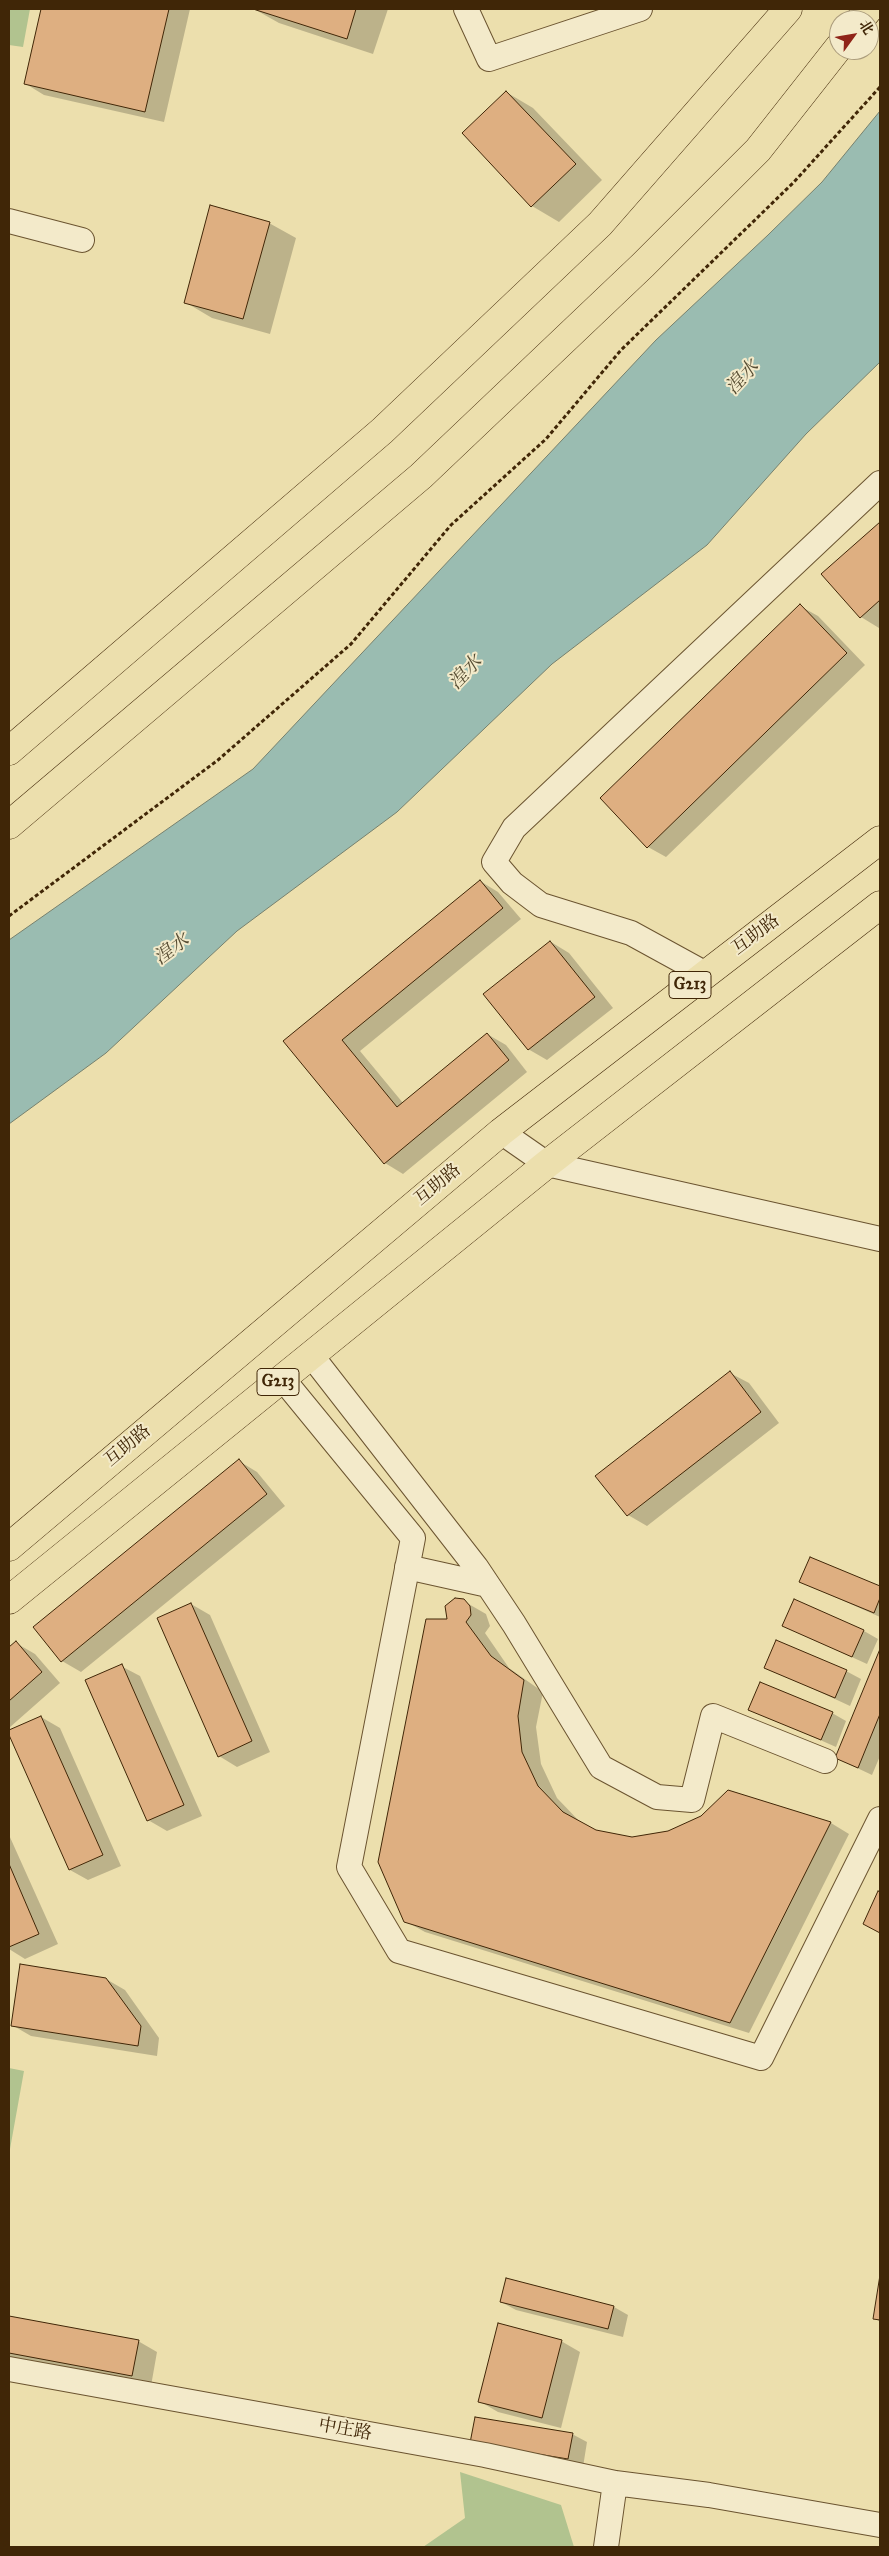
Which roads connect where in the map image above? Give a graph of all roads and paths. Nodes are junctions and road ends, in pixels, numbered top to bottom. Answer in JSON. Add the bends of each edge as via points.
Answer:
{"nodes":[{"id":1,"x":466,"y":9,"type":"edge"},
{"id":2,"x":640,"y":9,"type":"edge"},
{"id":3,"x":788,"y":9,"type":"edge"},
{"id":4,"x":589,"y":18,"type":"edge"},
{"id":5,"x":829,"y":60,"type":"edge"},
{"id":6,"x":880,"y":88,"type":"edge"},
{"id":7,"x":9,"y":220,"type":"edge"},
{"id":8,"x":82,"y":240,"type":"dead end"},
{"id":9,"x":880,"y":483,"type":"edge"},
{"id":10,"x":9,"y":751,"type":"edge"},
{"id":11,"x":9,"y":825,"type":"edge"},
{"id":12,"x":880,"y":840,"type":"edge"},
{"id":13,"x":880,"y":905,"type":"edge"},
{"id":14,"x":9,"y":916,"type":"edge"},
{"id":15,"x":704,"y":973,"type":"junction"},
{"id":16,"x":501,"y":1132,"type":"junction"},
{"id":17,"x":546,"y":1164,"type":"junction"},
{"id":18,"x":880,"y":1239,"type":"edge"},
{"id":19,"x":311,"y":1355,"type":"junction"},
{"id":20,"x":282,"y":1378,"type":"junction"},
{"id":21,"x":9,"y":1547,"type":"edge"},
{"id":22,"x":407,"y":1567,"type":"junction"},
{"id":23,"x":482,"y":1576,"type":"junction"},
{"id":24,"x":10,"y":1595,"type":"edge"},
{"id":25,"x":825,"y":1761,"type":"dead end"},
{"id":26,"x":880,"y":1819,"type":"edge"},
{"id":27,"x":9,"y":2369,"type":"edge"},
{"id":28,"x":616,"y":2483,"type":"junction"},
{"id":29,"x":880,"y":2525,"type":"edge"},
{"id":30,"x":606,"y":2547,"type":"edge"}],
"edges":[{"from":1,"to":4,"type":"street","via":[[489,59]]},
{"from":2,"to":4,"type":"street"},
{"from":3,"to":10,"type":"main road","via":[[593,231],[382,431]]},
{"from":5,"to":11,"type":"main road","via":[[758,150],[643,265],[421,476]]},
{"from":6,"to":14,"type":"path","via":[[794,182],[621,350],[546,439],[451,525],[351,644],[218,760]]},
{"from":7,"to":8,"type":"street"},
{"from":9,"to":15,"type":"street","via":[[514,828],[494,862],[512,883],[541,905],[631,934]]},
{"from":12,"to":15,"type":"main road","name":"互助路","number":"G213"},
{"from":13,"to":17,"type":"main road","number":"G213"},
{"from":15,"to":16,"type":"main road","name":"互助路","number":"G213"},
{"from":16,"to":17,"type":"street"},
{"from":16,"to":21,"type":"main road","name":"互助路","number":"G213"},
{"from":17,"to":18,"type":"street"},
{"from":17,"to":19,"type":"main road","number":"G213"},
{"from":19,"to":20,"type":"main road","number":"G213"},
{"from":19,"to":23,"type":"street"},
{"from":20,"to":22,"type":"street","via":[[413,1538]]},
{"from":20,"to":24,"type":"main road","number":"G213"},
{"from":22,"to":23,"type":"street"},
{"from":22,"to":26,"type":"street","via":[[349,1867],[399,1952],[761,2058]]},
{"from":23,"to":25,"type":"street","via":[[601,1767],[657,1797],[692,1800],[712,1716]]},
{"from":27,"to":28,"type":"street","name":"中庄路","via":[[485,2455]]},
{"from":28,"to":29,"type":"street","name":"中庄路","via":[[709,2495]]},
{"from":28,"to":30,"type":"street"}]}
